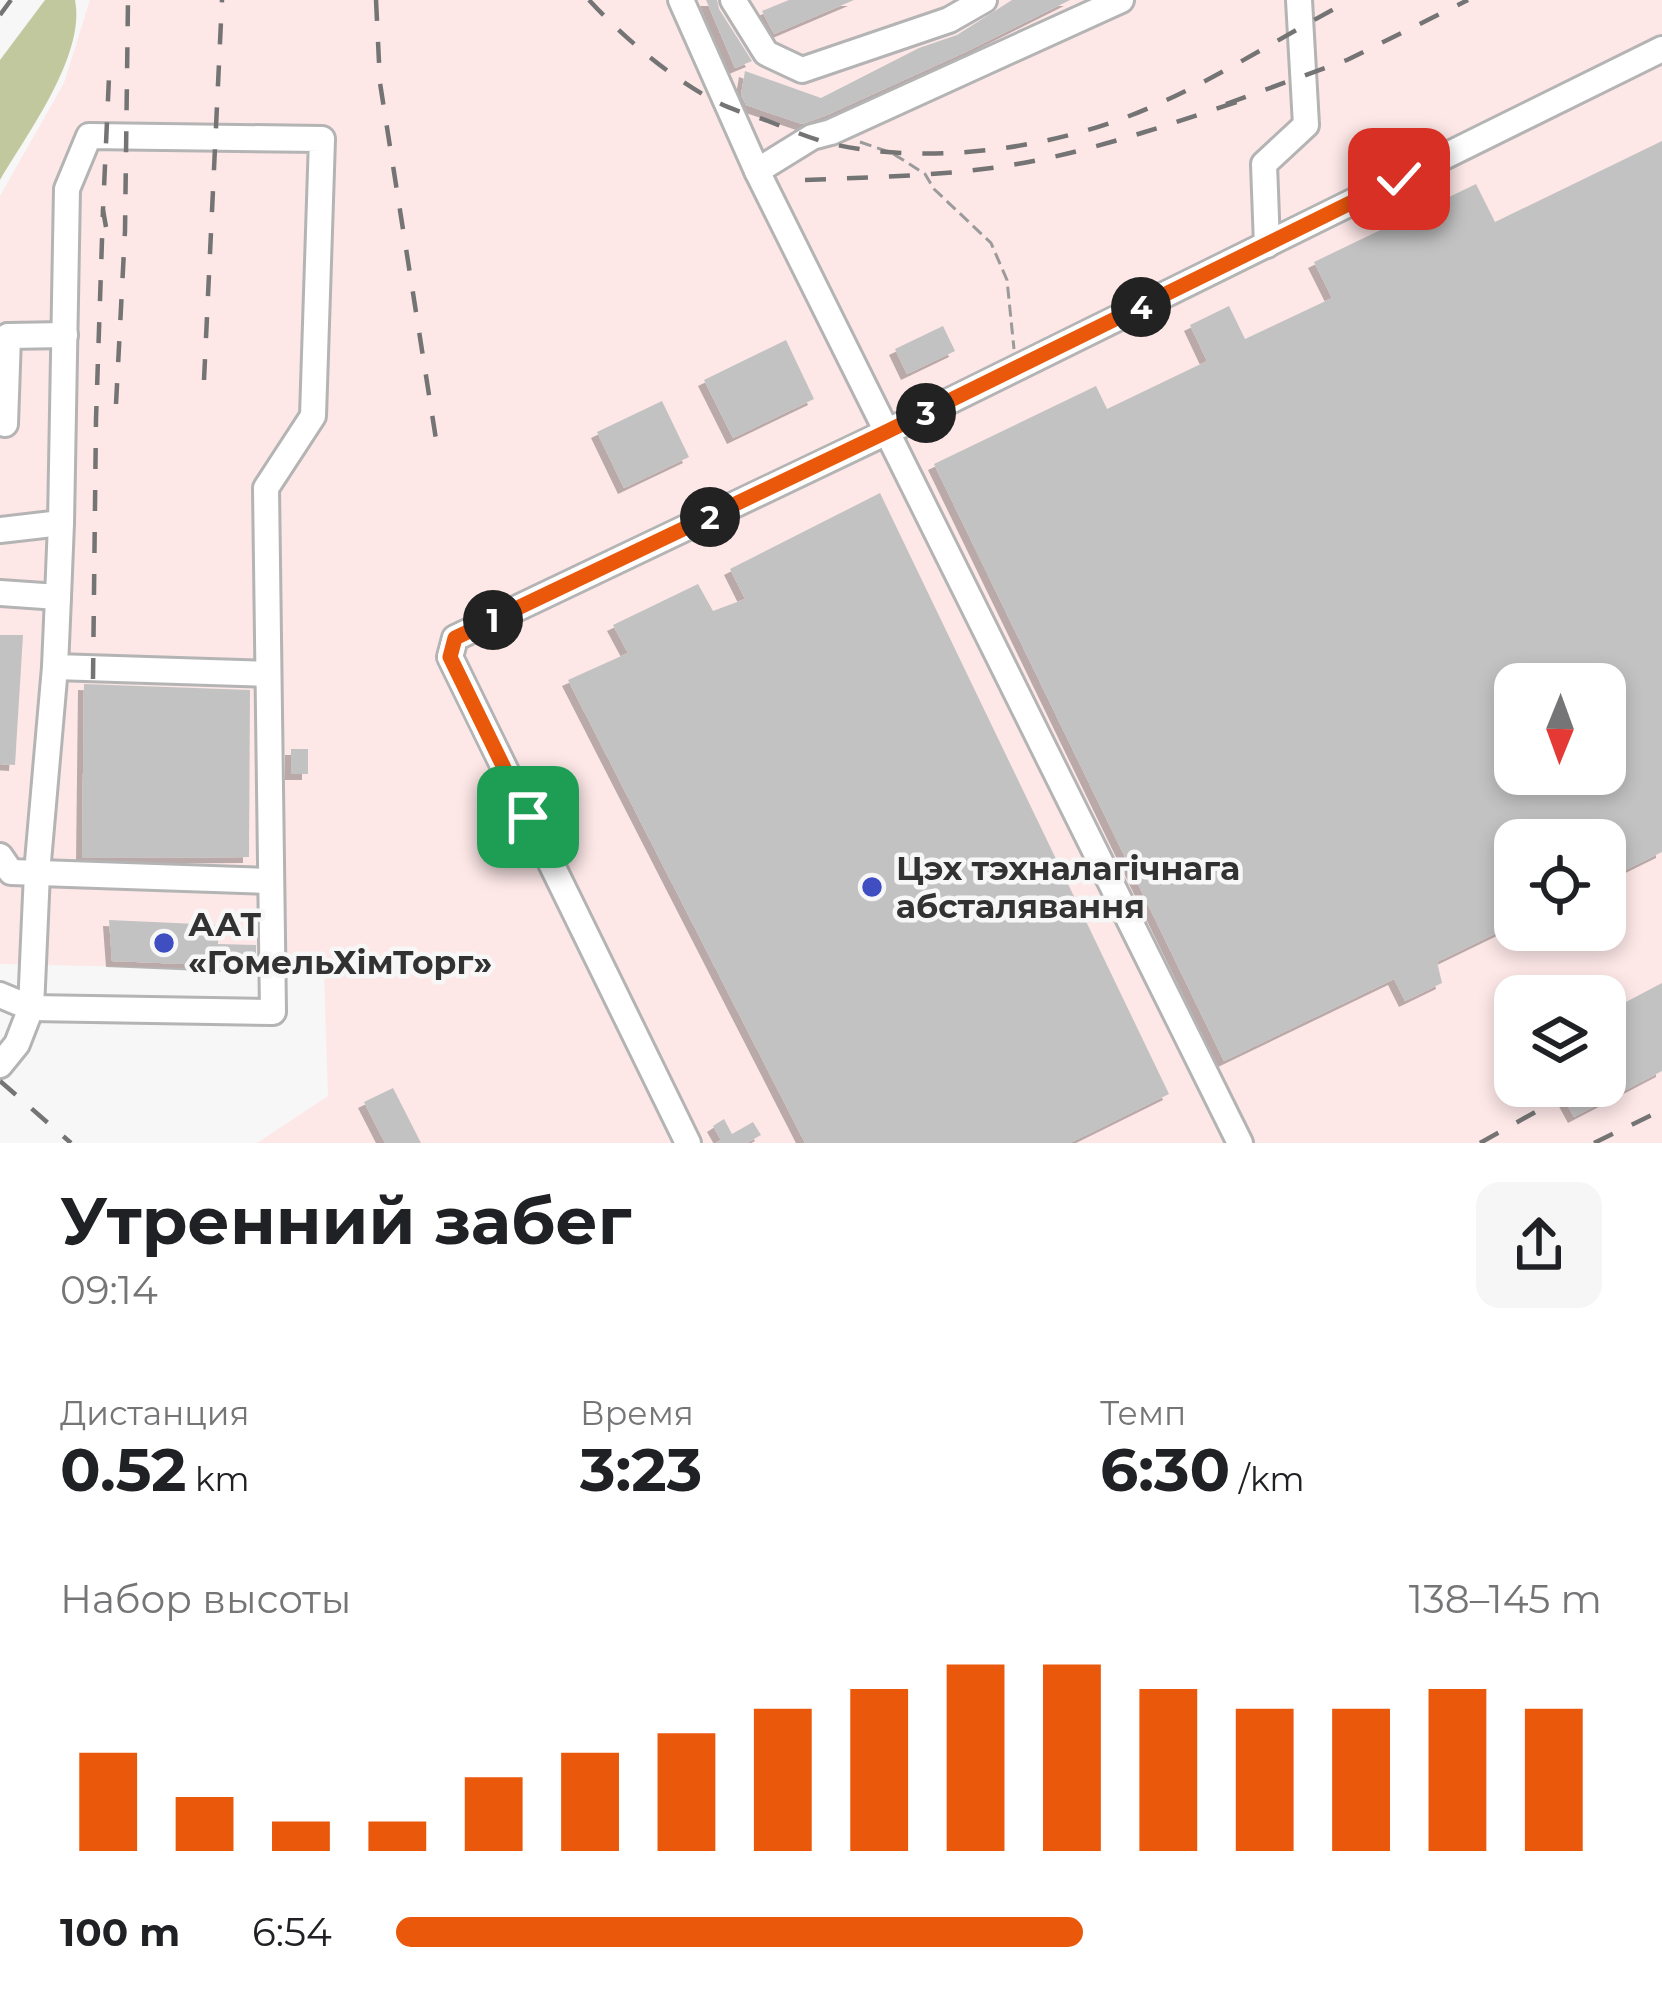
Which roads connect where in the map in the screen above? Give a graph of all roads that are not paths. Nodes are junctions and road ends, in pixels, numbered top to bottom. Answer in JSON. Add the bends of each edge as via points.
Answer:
{"nodes":[{"id":1,"x":681,"y":0,"type":"edge"},
{"id":2,"x":984,"y":0,"type":"edge"},
{"id":3,"x":1121,"y":0,"type":"edge"},
{"id":4,"x":1299,"y":0,"type":"edge"},
{"id":5,"x":743,"y":3,"type":"edge"},
{"id":6,"x":1662,"y":49,"type":"edge"},
{"id":7,"x":757,"y":171,"type":"junction"},
{"id":8,"x":1267,"y":244,"type":"junction"},
{"id":9,"x":65,"y":335,"type":"junction"},
{"id":10,"x":4,"y":339,"type":"edge"},
{"id":11,"x":5,"y":424,"type":"dead end"},
{"id":12,"x":886,"y":432,"type":"junction"},
{"id":13,"x":62,"y":524,"type":"junction"},
{"id":14,"x":0,"y":530,"type":"edge"},
{"id":15,"x":0,"y":593,"type":"edge"},
{"id":16,"x":58,"y":597,"type":"junction"},
{"id":17,"x":55,"y":667,"type":"junction"},
{"id":18,"x":268,"y":674,"type":"junction"},
{"id":19,"x":0,"y":856,"type":"edge"},
{"id":20,"x":38,"y":873,"type":"junction"},
{"id":21,"x":270,"y":881,"type":"junction"},
{"id":22,"x":0,"y":995,"type":"edge"},
{"id":23,"x":31,"y":1008,"type":"junction"},
{"id":24,"x":0,"y":1065,"type":"edge"},
{"id":25,"x":688,"y":1143,"type":"edge"},
{"id":26,"x":1240,"y":1143,"type":"edge"}],
"edges":[{"from":1,"to":7,"type":"lane"},
{"from":2,"to":5,"type":"lane","via":[[949,20],[802,70],[766,53]]},
{"from":3,"to":7,"type":"lane","via":[[812,137]]},
{"from":4,"to":8,"type":"lane","via":[[1306,125],[1264,164]]},
{"from":6,"to":8,"type":"lane"},
{"from":7,"to":12,"type":"lane"},
{"from":8,"to":12,"type":"lane"},
{"from":9,"to":10,"type":"lane"},
{"from":9,"to":13,"type":"lane"},
{"from":9,"to":18,"type":"lane","via":[[67,189],[89,136],[322,139],[313,416],[266,488]]},
{"from":10,"to":11,"type":"lane"},
{"from":12,"to":25,"type":"lane","via":[[455,638],[450,657]]},
{"from":12,"to":26,"type":"lane"},
{"from":13,"to":14,"type":"lane"},
{"from":13,"to":16,"type":"lane"},
{"from":15,"to":16,"type":"lane"},
{"from":16,"to":17,"type":"lane"},
{"from":17,"to":18,"type":"lane"},
{"from":17,"to":20,"type":"lane"},
{"from":18,"to":21,"type":"lane"},
{"from":19,"to":20,"type":"lane","via":[[11,872]]},
{"from":20,"to":21,"type":"lane"},
{"from":20,"to":23,"type":"lane"},
{"from":21,"to":23,"type":"lane","via":[[273,1012]]},
{"from":22,"to":23,"type":"lane"},
{"from":23,"to":24,"type":"lane"}]}
